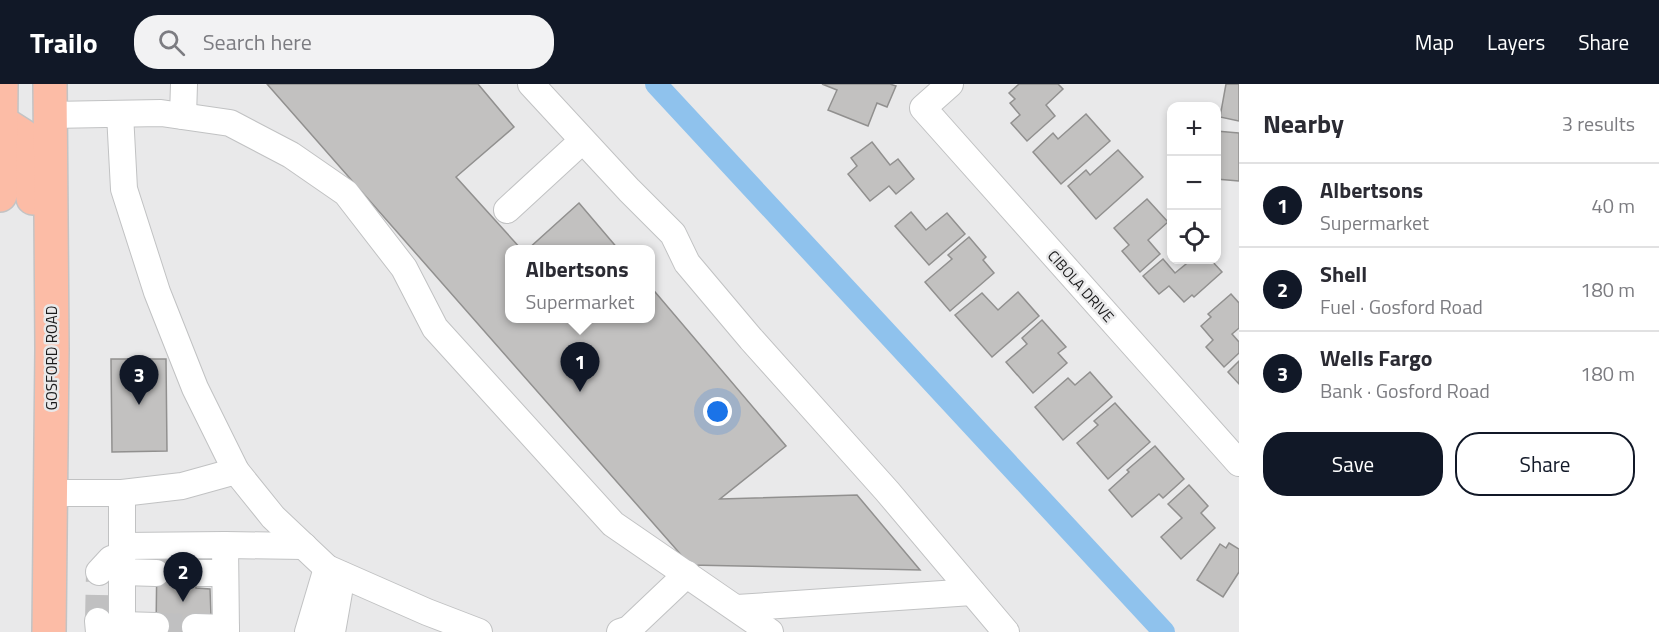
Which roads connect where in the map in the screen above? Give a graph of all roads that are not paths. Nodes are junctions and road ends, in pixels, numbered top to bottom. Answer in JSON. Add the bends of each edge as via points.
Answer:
{"nodes":[{"id":1,"x":2,"y":84,"type":"edge"},
{"id":2,"x":31,"y":84,"type":"edge"},
{"id":3,"x":184,"y":84,"type":"edge"},
{"id":4,"x":531,"y":84,"type":"edge"},
{"id":5,"x":950,"y":84,"type":"edge"},
{"id":6,"x":50,"y":99,"type":"edge"},
{"id":7,"x":120,"y":114,"type":"junction"},
{"id":8,"x":183,"y":116,"type":"junction"},
{"id":9,"x":1,"y":122,"type":"edge"},
{"id":10,"x":582,"y":141,"type":"junction"},
{"id":11,"x":0,"y":195,"type":"edge"},
{"id":12,"x":507,"y":210,"type":"dead end"},
{"id":13,"x":52,"y":349,"type":"junction"},
{"id":14,"x":1239,"y":463,"type":"edge"},
{"id":15,"x":236,"y":471,"type":"junction"},
{"id":16,"x":51,"y":493,"type":"junction"},
{"id":17,"x":122,"y":493,"type":"junction"},
{"id":18,"x":225,"y":545,"type":"junction"},
{"id":19,"x":304,"y":546,"type":"junction"},
{"id":20,"x":117,"y":561,"type":"junction"},
{"id":21,"x":335,"y":572,"type":"junction"},
{"id":22,"x":156,"y":573,"type":"tunnel mouth"},
{"id":23,"x":195,"y":573,"type":"tunnel mouth"},
{"id":24,"x":225,"y":573,"type":"junction"},
{"id":25,"x":687,"y":574,"type":"junction"},
{"id":26,"x":972,"y":592,"type":"junction"},
{"id":27,"x":743,"y":618,"type":"edge"},
{"id":28,"x":156,"y":626,"type":"dead end"},
{"id":29,"x":195,"y":627,"type":"dead end"},
{"id":30,"x":111,"y":628,"type":"edge"},
{"id":31,"x":226,"y":630,"type":"edge"},
{"id":32,"x":49,"y":632,"type":"edge"},
{"id":33,"x":308,"y":632,"type":"edge"},
{"id":34,"x":332,"y":632,"type":"edge"},
{"id":35,"x":479,"y":632,"type":"edge"},
{"id":36,"x":620,"y":632,"type":"edge"},
{"id":37,"x":770,"y":632,"type":"edge"},
{"id":38,"x":1006,"y":632,"type":"edge"}],
"edges":[{"from":1,"to":9,"type":"main road"},
{"from":2,"to":6,"type":"main road","via":[[33,91]]},
{"from":3,"to":8,"type":"street"},
{"from":4,"to":10,"type":"street"},
{"from":5,"to":14,"type":"street","name":"CIBOLA DRIVE","via":[[923,108]]},
{"from":6,"to":7,"type":"street"},
{"from":6,"to":13,"type":"main road","name":"GOSFORD ROAD"},
{"from":7,"to":8,"type":"street"},
{"from":7,"to":15,"type":"street","via":[[124,189],[157,291],[195,388]]},
{"from":8,"to":25,"type":"street","via":[[230,123],[291,155],[346,193],[404,268],[435,328],[613,524]]},
{"from":9,"to":11,"type":"main road"},
{"from":9,"to":13,"type":"main road","via":[[23,136]]},
{"from":10,"to":12,"type":"street"},
{"from":10,"to":26,"type":"street","via":[[673,234],[687,263]]},
{"from":13,"to":16,"type":"main road","name":"GOSFORD ROAD"},
{"from":15,"to":17,"type":"street","via":[[182,486]]},
{"from":15,"to":19,"type":"street","via":[[273,517]]},
{"from":16,"to":17,"type":"street"},
{"from":16,"to":32,"type":"main road","name":"GOSFORD ROAD"},
{"from":17,"to":20,"type":"street"},
{"from":18,"to":19,"type":"street"},
{"from":18,"to":20,"type":"street"},
{"from":18,"to":24,"type":"street"},
{"from":19,"to":21,"type":"street"},
{"from":20,"to":22,"type":"street"},
{"from":20,"to":30,"type":"street"},
{"from":21,"to":33,"type":"street"},
{"from":21,"to":34,"type":"street"},
{"from":21,"to":35,"type":"street"},
{"from":23,"to":24,"type":"street"},
{"from":24,"to":31,"type":"street"},
{"from":25,"to":27,"type":"street"},
{"from":25,"to":36,"type":"street","via":[[629,629]]},
{"from":26,"to":27,"type":"street"},
{"from":26,"to":38,"type":"street"},
{"from":27,"to":37,"type":"street"},
{"from":28,"to":30,"type":"street"},
{"from":29,"to":31,"type":"street"}]}
